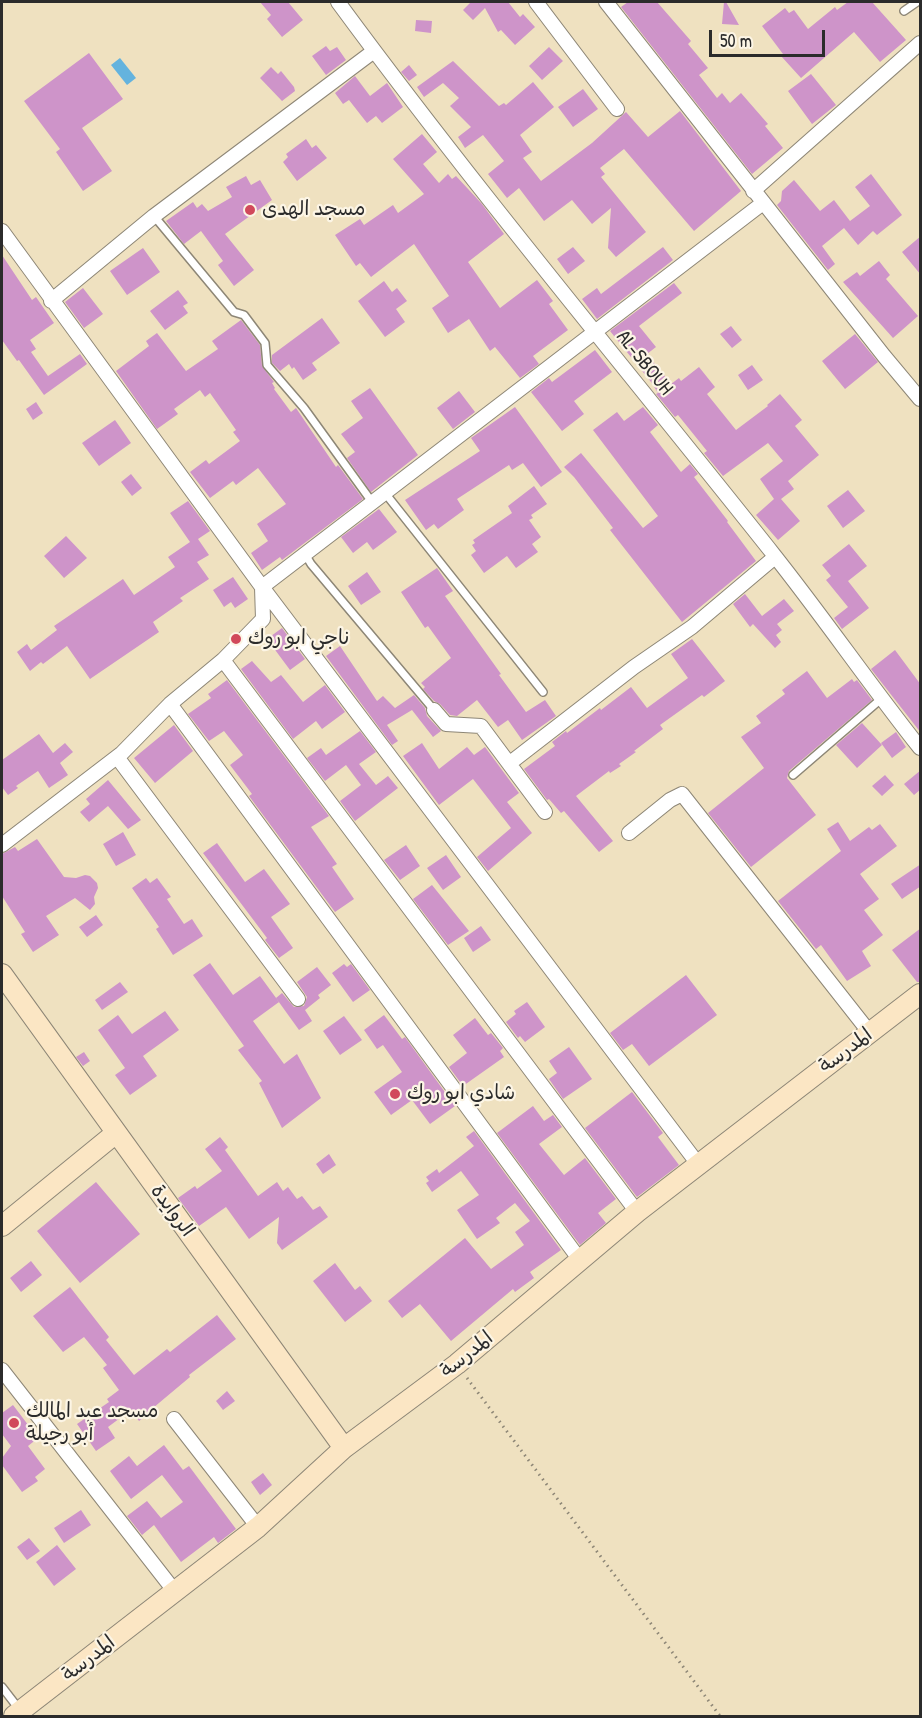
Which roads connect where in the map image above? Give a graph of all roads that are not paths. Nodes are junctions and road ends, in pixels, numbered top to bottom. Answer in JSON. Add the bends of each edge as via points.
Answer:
{"nodes":[{"id":1,"x":338,"y":2,"type":"edge"},
{"id":2,"x":536,"y":2,"type":"edge"},
{"id":3,"x":917,"y":2,"type":"edge"},
{"id":4,"x":611,"y":3,"type":"edge"},
{"id":5,"x":904,"y":11,"type":"dead end"},
{"id":6,"x":921,"y":43,"type":"edge"},
{"id":7,"x":374,"y":51,"type":"junction"},
{"id":8,"x":617,"y":109,"type":"dead end"},
{"id":9,"x":753,"y":191,"type":"junction"},
{"id":10,"x":763,"y":203,"type":"junction"},
{"id":11,"x":154,"y":216,"type":"junction"},
{"id":12,"x":2,"y":231,"type":"edge"},
{"id":13,"x":51,"y":301,"type":"junction"},
{"id":14,"x":595,"y":332,"type":"junction"},
{"id":15,"x":921,"y":399,"type":"edge"},
{"id":16,"x":385,"y":493,"type":"junction"},
{"id":17,"x":372,"y":502,"type":"junction"},
{"id":18,"x":305,"y":554,"type":"junction"},
{"id":19,"x":775,"y":557,"type":"junction"},
{"id":20,"x":262,"y":587,"type":"junction"},
{"id":21,"x":223,"y":660,"type":"junction"},
{"id":22,"x":543,"y":692,"type":"dead end"},
{"id":23,"x":881,"y":699,"type":"junction"},
{"id":24,"x":170,"y":704,"type":"junction"},
{"id":25,"x":434,"y":710,"type":"joint"},
{"id":26,"x":921,"y":748,"type":"edge"},
{"id":27,"x":117,"y":757,"type":"junction"},
{"id":28,"x":510,"y":763,"type":"junction"},
{"id":29,"x":793,"y":775,"type":"dead end"},
{"id":30,"x":545,"y":812,"type":"dead end"},
{"id":31,"x":629,"y":833,"type":"dead end"},
{"id":32,"x":2,"y":845,"type":"edge"},
{"id":33,"x":2,"y":974,"type":"edge"},
{"id":34,"x":921,"y":994,"type":"edge"},
{"id":35,"x":298,"y":999,"type":"dead end"},
{"id":36,"x":870,"y":1034,"type":"junction"},
{"id":37,"x":116,"y":1132,"type":"junction"},
{"id":38,"x":698,"y":1164,"type":"junction"},
{"id":39,"x":637,"y":1212,"type":"junction"},
{"id":40,"x":2,"y":1226,"type":"edge"},
{"id":41,"x":580,"y":1260,"type":"junction"},
{"id":42,"x":2,"y":1370,"type":"edge"},
{"id":43,"x":174,"y":1419,"type":"dead end"},
{"id":44,"x":344,"y":1448,"type":"junction"},
{"id":45,"x":258,"y":1527,"type":"junction"},
{"id":46,"x":176,"y":1593,"type":"junction"},
{"id":47,"x":2,"y":1688,"type":"edge"},
{"id":48,"x":18,"y":1714,"type":"edge"}],
"edges":[{"from":1,"to":7,"type":"street","name":"AL-SBOUH"},
{"from":2,"to":8,"type":"street"},
{"from":3,"to":5,"type":"lane"},
{"from":4,"to":9,"type":"street"},
{"from":6,"to":9,"type":"street"},
{"from":7,"to":11,"type":"street"},
{"from":7,"to":14,"type":"street","name":"AL-SBOUH"},
{"from":9,"to":10,"type":"street"},
{"from":10,"to":14,"type":"street"},
{"from":10,"to":15,"type":"street"},
{"from":11,"to":13,"type":"street"},
{"from":11,"to":17,"type":"lane","via":[[234,312],[244,315],[266,343],[267,365],[304,408]]},
{"from":12,"to":13,"type":"street"},
{"from":13,"to":20,"type":"street"},
{"from":14,"to":16,"type":"street"},
{"from":14,"to":19,"type":"street","name":"AL-SBOUH"},
{"from":16,"to":17,"type":"street"},
{"from":16,"to":22,"type":"lane"},
{"from":17,"to":18,"type":"street"},
{"from":18,"to":20,"type":"street"},
{"from":18,"to":25,"type":"lane"},
{"from":19,"to":23,"type":"street","name":"AL-SBOUH"},
{"from":19,"to":28,"type":"street","via":[[692,627]]},
{"from":20,"to":21,"type":"street","via":[[263,619]]},
{"from":20,"to":38,"type":"street"},
{"from":21,"to":24,"type":"street"},
{"from":21,"to":39,"type":"street"},
{"from":23,"to":26,"type":"street","name":"AL-SBOUH"},
{"from":23,"to":29,"type":"lane"},
{"from":24,"to":27,"type":"street"},
{"from":24,"to":41,"type":"street"},
{"from":25,"to":28,"type":"street","via":[[446,724],[481,726]]},
{"from":27,"to":32,"type":"street"},
{"from":27,"to":35,"type":"street"},
{"from":28,"to":30,"type":"street"},
{"from":31,"to":36,"type":"street","via":[[682,794]]},
{"from":33,"to":37,"type":"street","name":"الروايدة"},
{"from":34,"to":36,"type":"street","name":"المدرسة"},
{"from":36,"to":38,"type":"street","name":"المدرسة"},
{"from":37,"to":40,"type":"street"},
{"from":37,"to":44,"type":"street","name":"الروايدة"},
{"from":38,"to":39,"type":"street","name":"المدرسة"},
{"from":39,"to":41,"type":"street","name":"المدرسة"},
{"from":41,"to":44,"type":"street","name":"المدرسة","via":[[457,1364]]},
{"from":42,"to":46,"type":"street"},
{"from":43,"to":45,"type":"street"},
{"from":44,"to":45,"type":"street","name":"المدرسة"},
{"from":45,"to":46,"type":"street","name":"المدرسة"},
{"from":46,"to":48,"type":"street","name":"المدرسة"},
{"from":47,"to":48,"type":"lane"}]}
